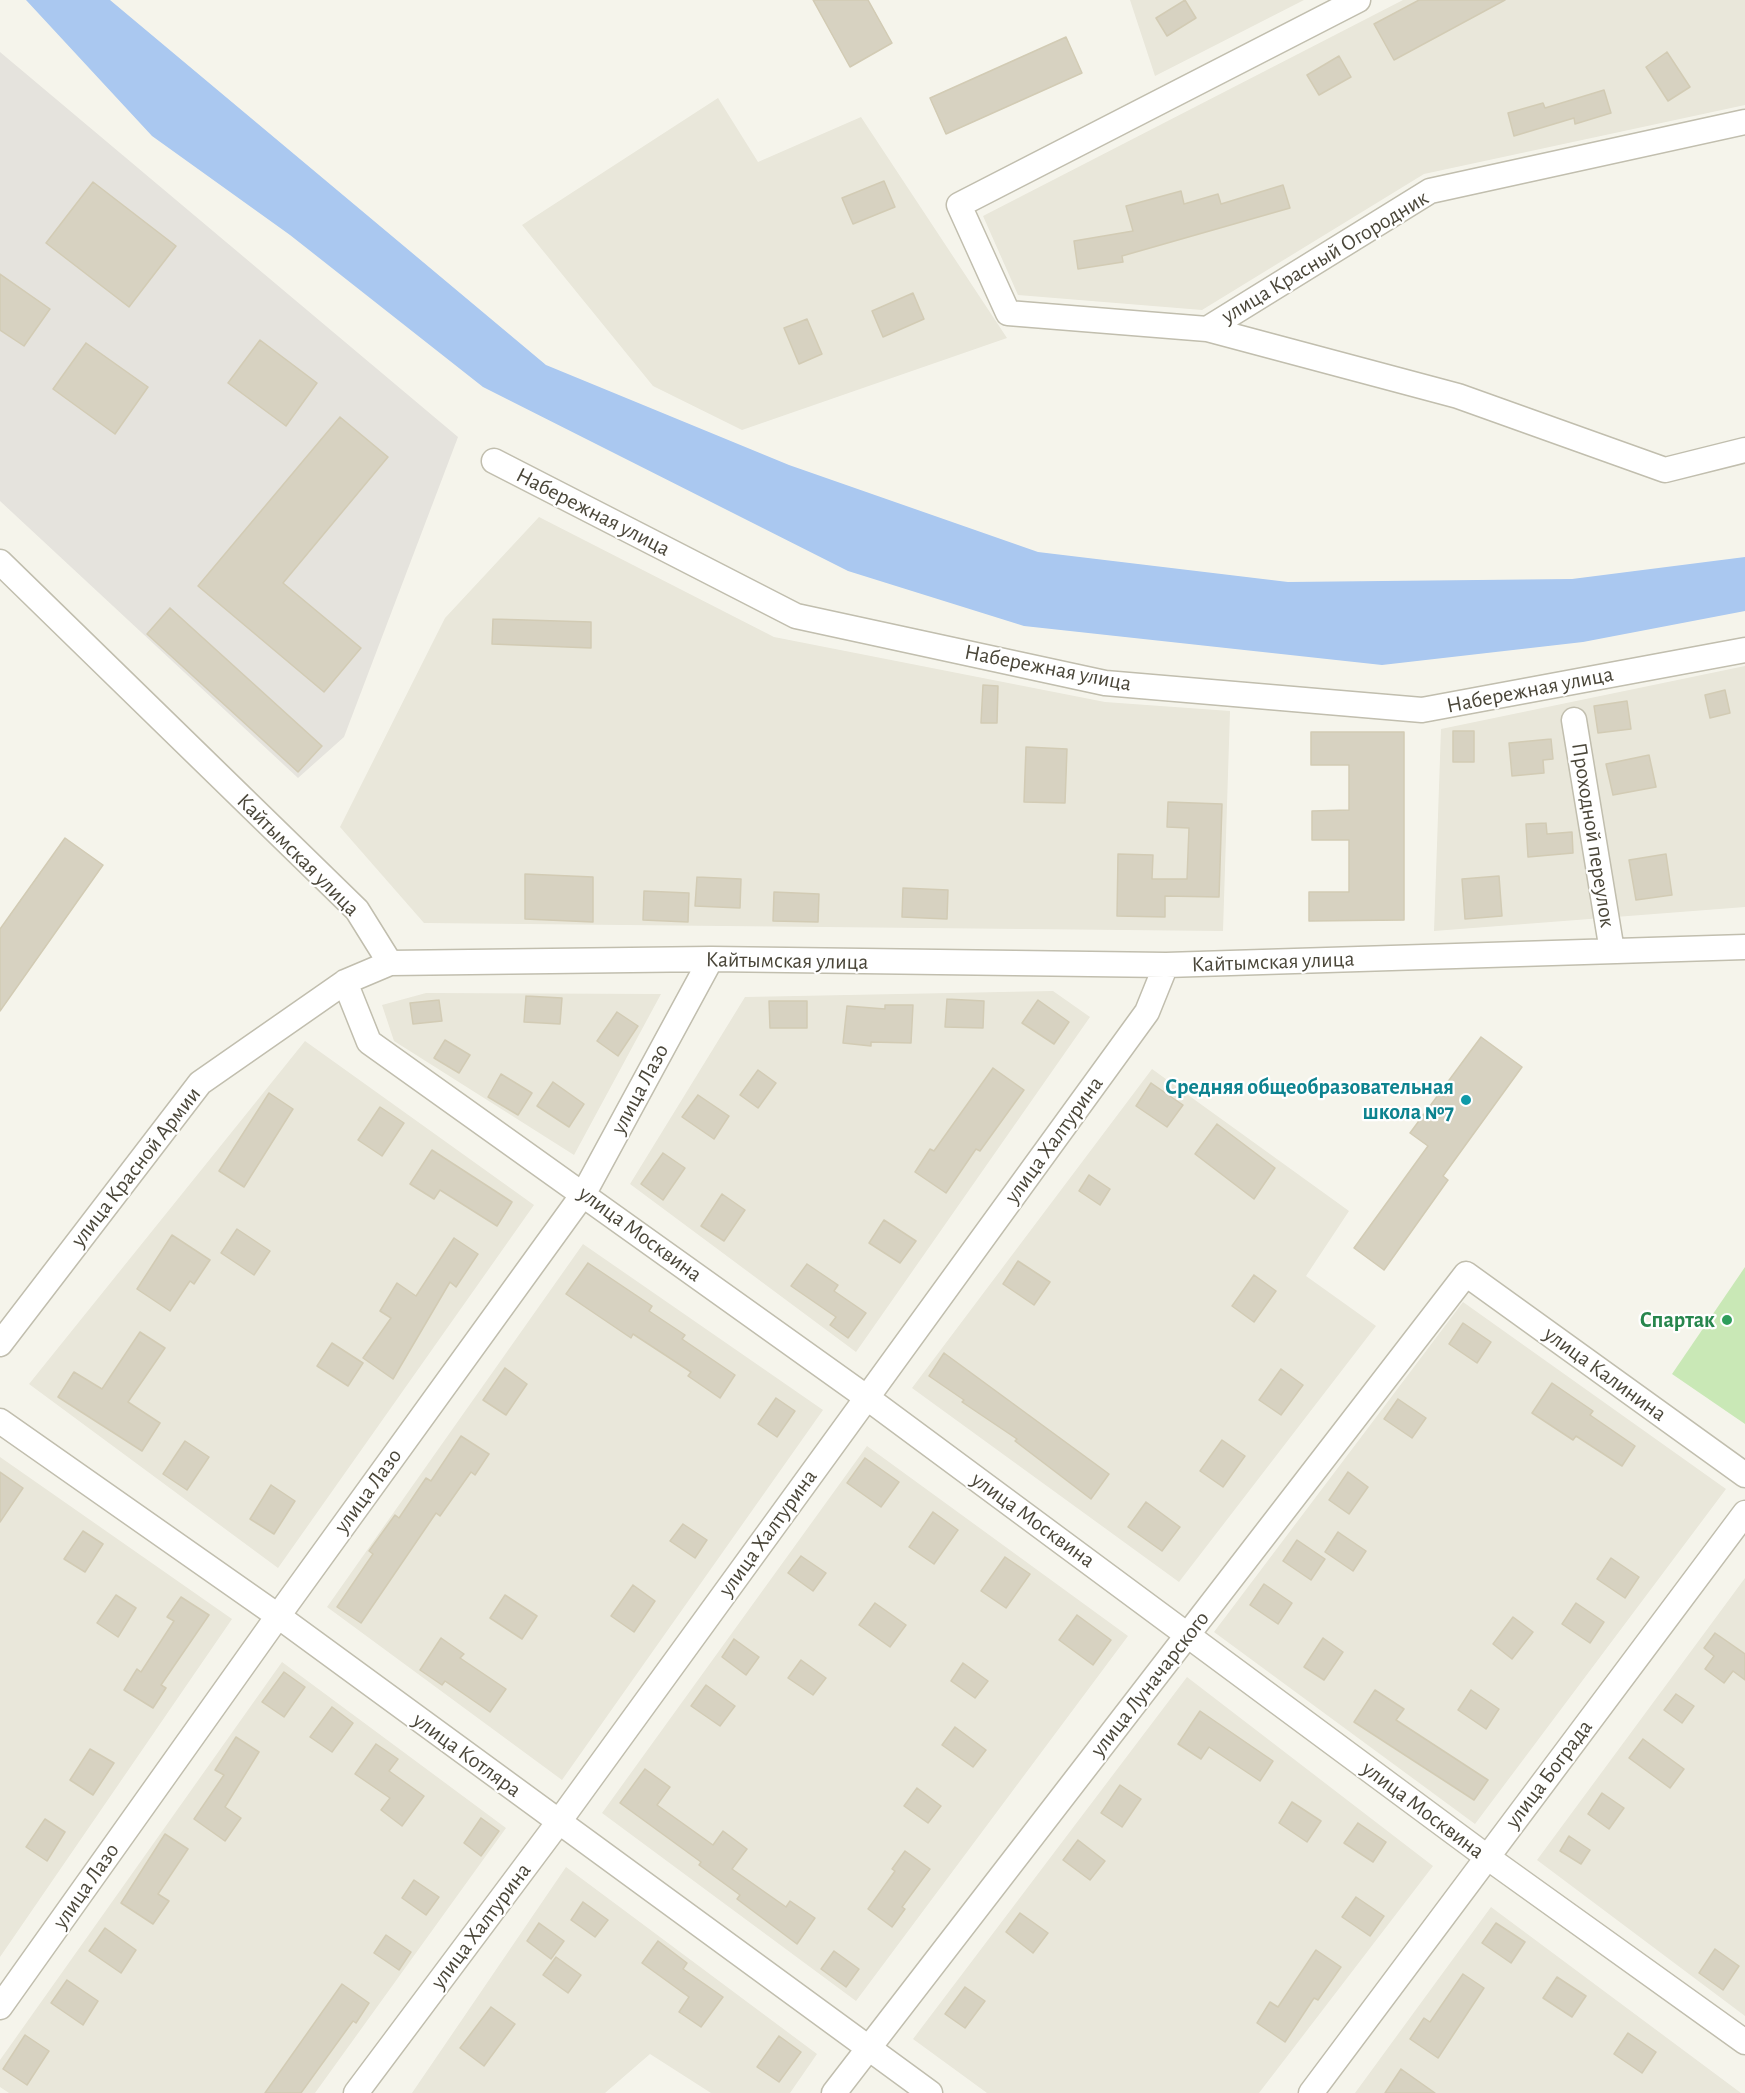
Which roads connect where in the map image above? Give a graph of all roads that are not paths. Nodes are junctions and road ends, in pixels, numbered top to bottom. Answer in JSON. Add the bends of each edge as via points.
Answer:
{"nodes":[{"id":1,"x":1358,"y":0,"type":"edge"},
{"id":2,"x":1745,"y":122,"type":"edge"},
{"id":3,"x":1207,"y":329,"type":"junction"},
{"id":4,"x":1745,"y":450,"type":"edge"},
{"id":5,"x":494,"y":461,"type":"dead end"},
{"id":6,"x":0,"y":562,"type":"edge"},
{"id":7,"x":1745,"y":650,"type":"edge"},
{"id":8,"x":1574,"y":720,"type":"dead end"},
{"id":9,"x":1745,"y":946,"type":"edge"},
{"id":10,"x":1612,"y":951,"type":"junction"},
{"id":11,"x":711,"y":959,"type":"junction"},
{"id":12,"x":390,"y":963,"type":"junction"},
{"id":13,"x":1166,"y":965,"type":"junction"},
{"id":14,"x":345,"y":982,"type":"junction"},
{"id":15,"x":584,"y":1193,"type":"junction"},
{"id":16,"x":1466,"y":1274,"type":"joint"},
{"id":17,"x":0,"y":1344,"type":"edge"},
{"id":18,"x":866,"y":1397,"type":"junction"},
{"id":19,"x":0,"y":1421,"type":"edge"},
{"id":20,"x":1745,"y":1475,"type":"edge"},
{"id":21,"x":1745,"y":1513,"type":"edge"},
{"id":22,"x":278,"y":1616,"type":"junction"},
{"id":23,"x":1189,"y":1634,"type":"junction"},
{"id":24,"x":558,"y":1822,"type":"junction"},
{"id":25,"x":1487,"y":1857,"type":"junction"},
{"id":26,"x":0,"y":2007,"type":"edge"},
{"id":27,"x":1745,"y":2042,"type":"edge"},
{"id":28,"x":869,"y":2047,"type":"junction"},
{"id":29,"x":356,"y":2093,"type":"edge"},
{"id":30,"x":834,"y":2093,"type":"edge"},
{"id":31,"x":930,"y":2093,"type":"edge"},
{"id":32,"x":1311,"y":2093,"type":"edge"}],
"edges":[{"from":1,"to":3,"type":"street","name":"улица Красный Огородник","via":[[959,205],[1008,313]]},
{"from":2,"to":3,"type":"street","name":"улица Красный Огородник","via":[[1430,191]]},
{"from":3,"to":4,"type":"street","via":[[1458,396],[1665,470]]},
{"from":5,"to":7,"type":"street","name":"Набережная улица","via":[[796,616],[1105,683],[1422,710]]},
{"from":6,"to":12,"type":"street","name":"Кайтымская улица","via":[[357,910]]},
{"from":8,"to":10,"type":"street","name":"Проходной переулок"},
{"from":9,"to":10,"type":"street","name":"Кайтымская улица"},
{"from":10,"to":13,"type":"street","name":"Кайтымская улица"},
{"from":11,"to":12,"type":"street","name":"Кайтымская улица"},
{"from":11,"to":13,"type":"street","name":"Кайтымская улица"},
{"from":11,"to":15,"type":"street","name":"улица Лазо"},
{"from":12,"to":14,"type":"street","name":"улица Красной Армии"},
{"from":13,"to":18,"type":"street","name":"улица Халтурина","via":[[1147,1012]]},
{"from":14,"to":15,"type":"street","name":"улица Москвина","via":[[369,1042]]},
{"from":14,"to":17,"type":"street","name":"улица Красной Армии","via":[[200,1083]]},
{"from":15,"to":18,"type":"street","name":"улица Москвина"},
{"from":15,"to":22,"type":"street","name":"улица Лазо"},
{"from":16,"to":20,"type":"street","name":"улица Калинина"},
{"from":16,"to":23,"type":"street","name":"улица Луначарского"},
{"from":18,"to":23,"type":"street","name":"улица Москвина"},
{"from":18,"to":24,"type":"street","name":"улица Халтурина"},
{"from":19,"to":22,"type":"street","name":"улица Котляра"},
{"from":21,"to":25,"type":"street","name":"улица Бограда"},
{"from":22,"to":24,"type":"street","name":"улица Котляра"},
{"from":22,"to":26,"type":"street","name":"улица Лазо"},
{"from":23,"to":25,"type":"street","name":"улица Москвина"},
{"from":23,"to":28,"type":"street","name":"улица Луначарского"},
{"from":24,"to":28,"type":"street","name":"улица Котляра"},
{"from":24,"to":29,"type":"street","name":"улица Халтурина"},
{"from":25,"to":27,"type":"street","name":"улица Москвина"},
{"from":25,"to":32,"type":"street","name":"улица Бограда"},
{"from":28,"to":30,"type":"street","name":"улица Луначарского"},
{"from":28,"to":31,"type":"street","name":"улица Котляра"}]}
